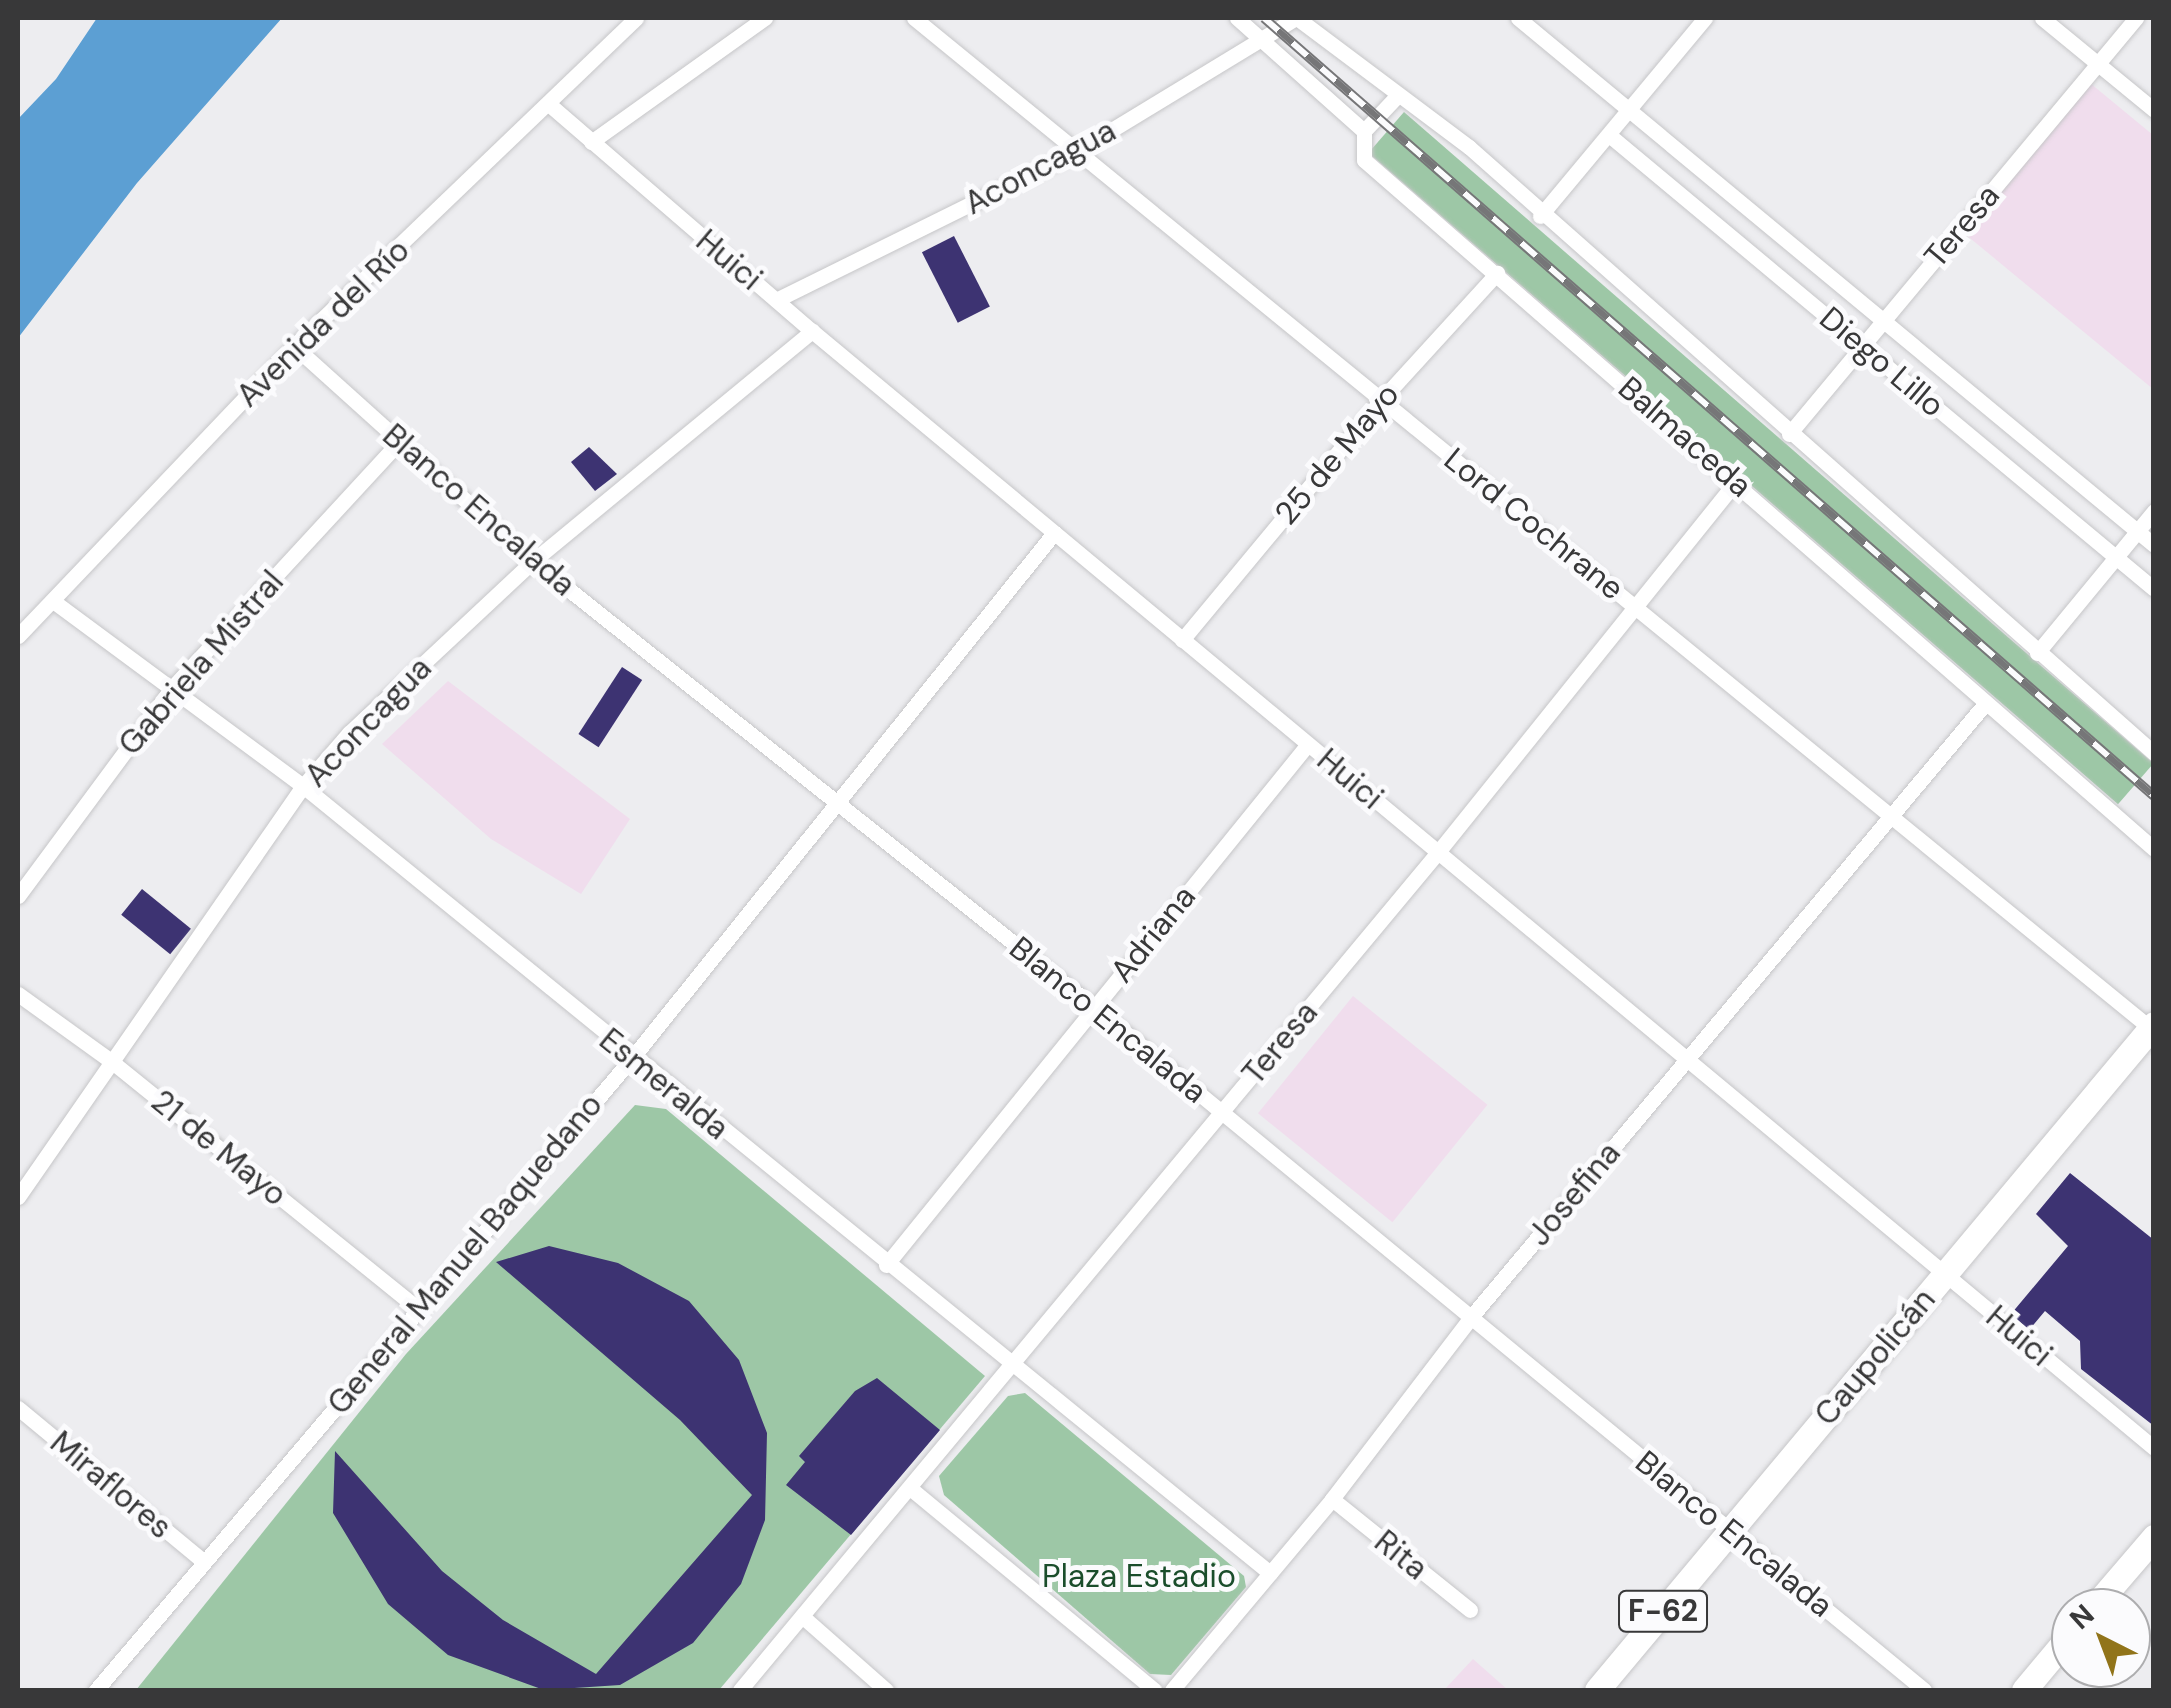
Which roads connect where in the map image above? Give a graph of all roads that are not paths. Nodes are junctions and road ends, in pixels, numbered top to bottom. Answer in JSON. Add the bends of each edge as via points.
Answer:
{"nodes":[{"id":1,"x":636,"y":18,"type":"edge"},
{"id":2,"x":765,"y":18,"type":"edge"},
{"id":3,"x":914,"y":18,"type":"edge"},
{"id":4,"x":1237,"y":18,"type":"edge"},
{"id":5,"x":1296,"y":18,"type":"edge"},
{"id":6,"x":1518,"y":18,"type":"edge"},
{"id":7,"x":1705,"y":18,"type":"edge"},
{"id":8,"x":2042,"y":18,"type":"edge"},
{"id":9,"x":2136,"y":18,"type":"edge"},
{"id":10,"x":1264,"y":41,"type":"junction"},
{"id":11,"x":2096,"y":63,"type":"junction"},
{"id":12,"x":1397,"y":96,"type":"junction"},
{"id":13,"x":551,"y":106,"type":"junction"},
{"id":14,"x":1628,"y":110,"type":"junction"},
{"id":15,"x":2154,"y":110,"type":"edge"},
{"id":16,"x":1364,"y":131,"type":"junction"},
{"id":17,"x":1610,"y":136,"type":"junction"},
{"id":18,"x":591,"y":142,"type":"junction"},
{"id":19,"x":1077,"y":151,"type":"junction"},
{"id":20,"x":1540,"y":216,"type":"junction"},
{"id":21,"x":1497,"y":273,"type":"junction"},
{"id":22,"x":776,"y":300,"type":"junction"},
{"id":23,"x":1882,"y":323,"type":"junction"},
{"id":24,"x":812,"y":331,"type":"junction"},
{"id":25,"x":1863,"y":345,"type":"junction"},
{"id":26,"x":294,"y":346,"type":"junction"},
{"id":27,"x":1382,"y":398,"type":"junction"},
{"id":28,"x":1790,"y":434,"type":"junction"},
{"id":29,"x":400,"y":441,"type":"junction"},
{"id":30,"x":1736,"y":481,"type":"junction"},
{"id":31,"x":2154,"y":511,"type":"edge"},
{"id":32,"x":2137,"y":531,"type":"junction"},
{"id":33,"x":1054,"y":533,"type":"junction"},
{"id":34,"x":2154,"y":545,"type":"edge"},
{"id":35,"x":2116,"y":557,"type":"junction"},
{"id":36,"x":533,"y":561,"type":"junction"},
{"id":37,"x":2154,"y":589,"type":"edge"},
{"id":38,"x":54,"y":601,"type":"junction"},
{"id":39,"x":1634,"y":606,"type":"junction"},
{"id":40,"x":18,"y":636,"type":"edge"},
{"id":41,"x":1182,"y":640,"type":"junction"},
{"id":42,"x":2037,"y":653,"type":"junction"},
{"id":43,"x":171,"y":689,"type":"junction"},
{"id":44,"x":1984,"y":705,"type":"junction"},
{"id":45,"x":1308,"y":744,"type":"junction"},
{"id":46,"x":2154,"y":753,"type":"edge"},
{"id":47,"x":304,"y":786,"type":"junction"},
{"id":48,"x":840,"y":806,"type":"junction"},
{"id":49,"x":1893,"y":813,"type":"junction"},
{"id":50,"x":2154,"y":849,"type":"edge"},
{"id":51,"x":1438,"y":852,"type":"junction"},
{"id":52,"x":18,"y":896,"type":"edge"},
{"id":53,"x":18,"y":994,"type":"edge"},
{"id":54,"x":1094,"y":1007,"type":"junction"},
{"id":55,"x":2152,"y":1028,"type":"edge"},
{"id":56,"x":632,"y":1058,"type":"junction"},
{"id":57,"x":1686,"y":1059,"type":"junction"},
{"id":58,"x":112,"y":1060,"type":"junction"},
{"id":59,"x":1223,"y":1112,"type":"junction"},
{"id":60,"x":18,"y":1197,"type":"edge"},
{"id":61,"x":886,"y":1264,"type":"junction"},
{"id":62,"x":1944,"y":1274,"type":"junction"},
{"id":63,"x":417,"y":1308,"type":"junction"},
{"id":64,"x":1471,"y":1317,"type":"junction"},
{"id":65,"x":1011,"y":1364,"type":"junction"},
{"id":66,"x":18,"y":1408,"type":"edge"},
{"id":67,"x":2154,"y":1448,"type":"edge"},
{"id":68,"x":910,"y":1488,"type":"junction"},
{"id":69,"x":1332,"y":1499,"type":"junction"},
{"id":70,"x":1730,"y":1531,"type":"junction"},
{"id":71,"x":2154,"y":1537,"type":"edge"},
{"id":72,"x":204,"y":1562,"type":"junction"},
{"id":73,"x":1270,"y":1574,"type":"junction"},
{"id":74,"x":2111,"y":1588,"type":"edge"},
{"id":75,"x":1470,"y":1610,"type":"dead end"},
{"id":76,"x":802,"y":1616,"type":"junction"},
{"id":77,"x":2051,"y":1658,"type":"edge"},
{"id":78,"x":96,"y":1690,"type":"edge"},
{"id":79,"x":740,"y":1690,"type":"edge"},
{"id":80,"x":886,"y":1690,"type":"edge"},
{"id":81,"x":1154,"y":1690,"type":"edge"},
{"id":82,"x":1172,"y":1690,"type":"edge"},
{"id":83,"x":1596,"y":1690,"type":"edge"},
{"id":84,"x":1924,"y":1690,"type":"edge"},
{"id":85,"x":2024,"y":1690,"type":"edge"}],
"edges":[{"from":1,"to":13,"type":"street","name":"Avenida del Río"},
{"from":2,"to":18,"type":"street"},
{"from":3,"to":19,"type":"street","name":"Lord Cochrane"},
{"from":4,"to":10,"type":"street","name":"Balmaceda"},
{"from":5,"to":10,"type":"street","name":"Aconcagua"},
{"from":5,"to":12,"type":"street"},
{"from":6,"to":14,"type":"street","name":"Diego Lillo"},
{"from":7,"to":14,"type":"street"},
{"from":8,"to":11,"type":"street"},
{"from":9,"to":11,"type":"street","name":"Teresa"},
{"from":10,"to":16,"type":"street","name":"Balmaceda"},
{"from":10,"to":19,"type":"street","name":"Aconcagua"},
{"from":11,"to":15,"type":"street"},
{"from":11,"to":23,"type":"street","name":"Teresa"},
{"from":12,"to":16,"type":"street"},
{"from":12,"to":20,"type":"street","via":[[1469,147]]},
{"from":13,"to":18,"type":"street","name":"Huici"},
{"from":13,"to":26,"type":"street","name":"Avenida del Río"},
{"from":14,"to":17,"type":"street"},
{"from":14,"to":23,"type":"street","name":"Diego Lillo"},
{"from":16,"to":21,"type":"street","name":"Balmaceda","via":[[1364,160]]},
{"from":17,"to":20,"type":"street"},
{"from":17,"to":25,"type":"street","name":"Diego Lillo"},
{"from":18,"to":22,"type":"street","name":"Huici"},
{"from":19,"to":22,"type":"street","name":"Aconcagua"},
{"from":19,"to":27,"type":"street","name":"Lord Cochrane"},
{"from":20,"to":28,"type":"street"},
{"from":21,"to":27,"type":"street","name":"25 de Mayo"},
{"from":21,"to":30,"type":"street","name":"Balmaceda"},
{"from":22,"to":24,"type":"street","name":"Huici"},
{"from":23,"to":25,"type":"street","name":"Teresa"},
{"from":23,"to":32,"type":"street","name":"Diego Lillo"},
{"from":24,"to":33,"type":"street","name":"Huici"},
{"from":24,"to":36,"type":"street","name":"Aconcagua"},
{"from":25,"to":28,"type":"street","name":"Teresa"},
{"from":25,"to":35,"type":"street","name":"Diego Lillo"},
{"from":26,"to":29,"type":"street","name":"Blanco Encalada"},
{"from":26,"to":38,"type":"street","name":"Avenida del Río"},
{"from":27,"to":39,"type":"street","name":"Lord Cochrane"},
{"from":27,"to":41,"type":"street","name":"25 de Mayo"},
{"from":28,"to":42,"type":"street"},
{"from":29,"to":36,"type":"street","name":"Blanco Encalada"},
{"from":29,"to":43,"type":"street","name":"Gabriela Mistral"},
{"from":30,"to":39,"type":"street","name":"Teresa"},
{"from":30,"to":44,"type":"street","name":"Balmaceda"},
{"from":31,"to":32,"type":"street"},
{"from":32,"to":34,"type":"street","name":"Diego Lillo"},
{"from":32,"to":35,"type":"street"},
{"from":33,"to":41,"type":"street","name":"Huici"},
{"from":33,"to":48,"type":"street","name":"General Manuel Baquedano"},
{"from":35,"to":37,"type":"street","name":"Diego Lillo"},
{"from":35,"to":42,"type":"street"},
{"from":36,"to":47,"type":"street","name":"Aconcagua","via":[[349,733]]},
{"from":36,"to":48,"type":"street","name":"Blanco Encalada"},
{"from":38,"to":40,"type":"street","name":"Avenida del Río"},
{"from":38,"to":43,"type":"street","name":"Esmeralda"},
{"from":39,"to":49,"type":"street","name":"Lord Cochrane"},
{"from":39,"to":51,"type":"street","name":"Teresa"},
{"from":41,"to":45,"type":"street","name":"Huici"},
{"from":42,"to":46,"type":"street"},
{"from":43,"to":47,"type":"street","name":"Esmeralda"},
{"from":43,"to":52,"type":"street","name":"Gabriela Mistral"},
{"from":44,"to":49,"type":"street","name":"Josefina"},
{"from":44,"to":50,"type":"street","name":"Balmaceda"},
{"from":45,"to":51,"type":"street","name":"Huici"},
{"from":45,"to":54,"type":"street","name":"Adriana"},
{"from":47,"to":56,"type":"street","name":"Esmeralda"},
{"from":47,"to":58,"type":"street","name":"Aconcagua"},
{"from":48,"to":54,"type":"street","name":"Blanco Encalada"},
{"from":48,"to":56,"type":"street","name":"General Manuel Baquedano"},
{"from":49,"to":55,"type":"street","name":"Lord Cochrane"},
{"from":49,"to":57,"type":"street","name":"Josefina"},
{"from":51,"to":57,"type":"street","name":"Huici"},
{"from":51,"to":59,"type":"street","name":"Teresa"},
{"from":53,"to":58,"type":"street","name":"21 de Mayo"},
{"from":54,"to":59,"type":"street","name":"Blanco Encalada"},
{"from":54,"to":61,"type":"street","name":"Adriana"},
{"from":55,"to":62,"type":"main road","name":"Caupolicán","number":"F-62"},
{"from":56,"to":61,"type":"street","name":"Esmeralda"},
{"from":56,"to":63,"type":"street","name":"General Manuel Baquedano"},
{"from":57,"to":62,"type":"street","name":"Huici"},
{"from":57,"to":64,"type":"street","name":"Josefina"},
{"from":58,"to":60,"type":"street","name":"Aconcagua"},
{"from":58,"to":63,"type":"street","name":"21 de Mayo"},
{"from":59,"to":64,"type":"street","name":"Blanco Encalada"},
{"from":59,"to":65,"type":"street","name":"Teresa"},
{"from":61,"to":65,"type":"street","name":"Esmeralda"},
{"from":62,"to":67,"type":"street","name":"Huici"},
{"from":62,"to":70,"type":"main road","name":"Caupolicán","number":"F-62"},
{"from":63,"to":72,"type":"street","name":"General Manuel Baquedano"},
{"from":64,"to":69,"type":"street","name":"Josefina"},
{"from":64,"to":70,"type":"street","name":"Blanco Encalada"},
{"from":65,"to":68,"type":"street","name":"Teresa"},
{"from":65,"to":73,"type":"street","name":"Esmeralda"},
{"from":66,"to":72,"type":"street","name":"Miraflores"},
{"from":68,"to":76,"type":"street","name":"Teresa"},
{"from":68,"to":81,"type":"street"},
{"from":69,"to":73,"type":"street","name":"Josefina"},
{"from":69,"to":75,"type":"street","name":"Rita"},
{"from":70,"to":83,"type":"main road","name":"Caupolicán","number":"F-62"},
{"from":70,"to":84,"type":"street","name":"Blanco Encalada"},
{"from":71,"to":74,"type":"main road"},
{"from":72,"to":78,"type":"street","name":"General Manuel Baquedano"},
{"from":73,"to":82,"type":"street","name":"Josefina"},
{"from":76,"to":79,"type":"street","name":"Teresa"},
{"from":76,"to":80,"type":"street"},
{"from":77,"to":85,"type":"main road"}]}
